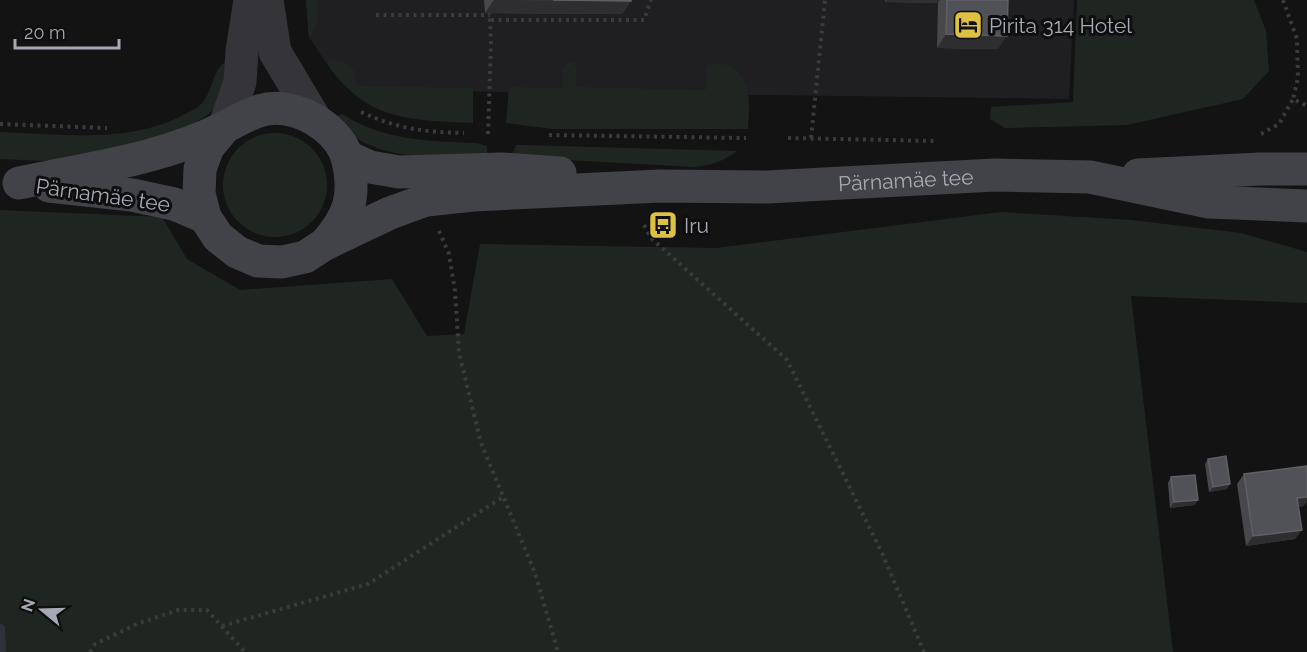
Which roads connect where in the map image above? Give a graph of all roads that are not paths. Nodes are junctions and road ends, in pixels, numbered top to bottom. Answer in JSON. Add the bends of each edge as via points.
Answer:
{"nodes":[{"id":1,"x":250,"y":0,"type":"edge"},
{"id":2,"x":267,"y":0,"type":"edge"},
{"id":3,"x":315,"y":119,"type":"junction"},
{"id":4,"x":224,"y":128,"type":"junction"},
{"id":5,"x":1307,"y":147,"type":"edge"},
{"id":6,"x":1256,"y":154,"type":"junction"},
{"id":7,"x":348,"y":157,"type":"junction"},
{"id":8,"x":1307,"y":169,"type":"edge"},
{"id":9,"x":1090,"y":177,"type":"junction"},
{"id":10,"x":10,"y":182,"type":"edge"},
{"id":11,"x":660,"y":186,"type":"junction"},
{"id":12,"x":1209,"y":202,"type":"junction"},
{"id":13,"x":1307,"y":206,"type":"edge"},
{"id":14,"x":205,"y":217,"type":"junction"},
{"id":15,"x":1307,"y":228,"type":"edge"},
{"id":16,"x":326,"y":244,"type":"junction"}],
"edges":[{"from":1,"to":4,"type":"street","via":[[240,82]]},
{"from":2,"to":3,"type":"street","via":[[274,52]]},
{"from":3,"to":4,"type":"main road","via":[[284,109],[252,112]]},
{"from":3,"to":7,"type":"main road","via":[[334,135]]},
{"from":4,"to":10,"type":"main road","via":[[149,156]]},
{"from":4,"to":14,"type":"main road","via":[[208,147],[200,170],[199,194]]},
{"from":5,"to":6,"type":"main road","via":[[1297,157]]},
{"from":6,"to":8,"type":"main road"},
{"from":6,"to":9,"type":"main road"},
{"from":7,"to":11,"type":"main road","via":[[370,167],[399,172],[502,169]]},
{"from":7,"to":16,"type":"main road","via":[[352,180],[350,204],[341,226]]},
{"from":9,"to":11,"type":"main road","name":"Pärnamäe tee","via":[[995,175],[767,187]]},
{"from":9,"to":12,"type":"main road","name":"Pärnamäe tee"},
{"from":10,"to":14,"type":"main road","name":"Pärnamäe tee","via":[[132,195],[174,204]]},
{"from":11,"to":16,"type":"main road","name":"Pärnamäe tee","via":[[426,200]]},
{"from":12,"to":13,"type":"main road","name":"Pärnamäe tee"},
{"from":12,"to":15,"type":"main road"},
{"from":14,"to":16,"type":"main road","via":[[218,237],[237,252],[258,261],[282,262],[305,257]]}]}
